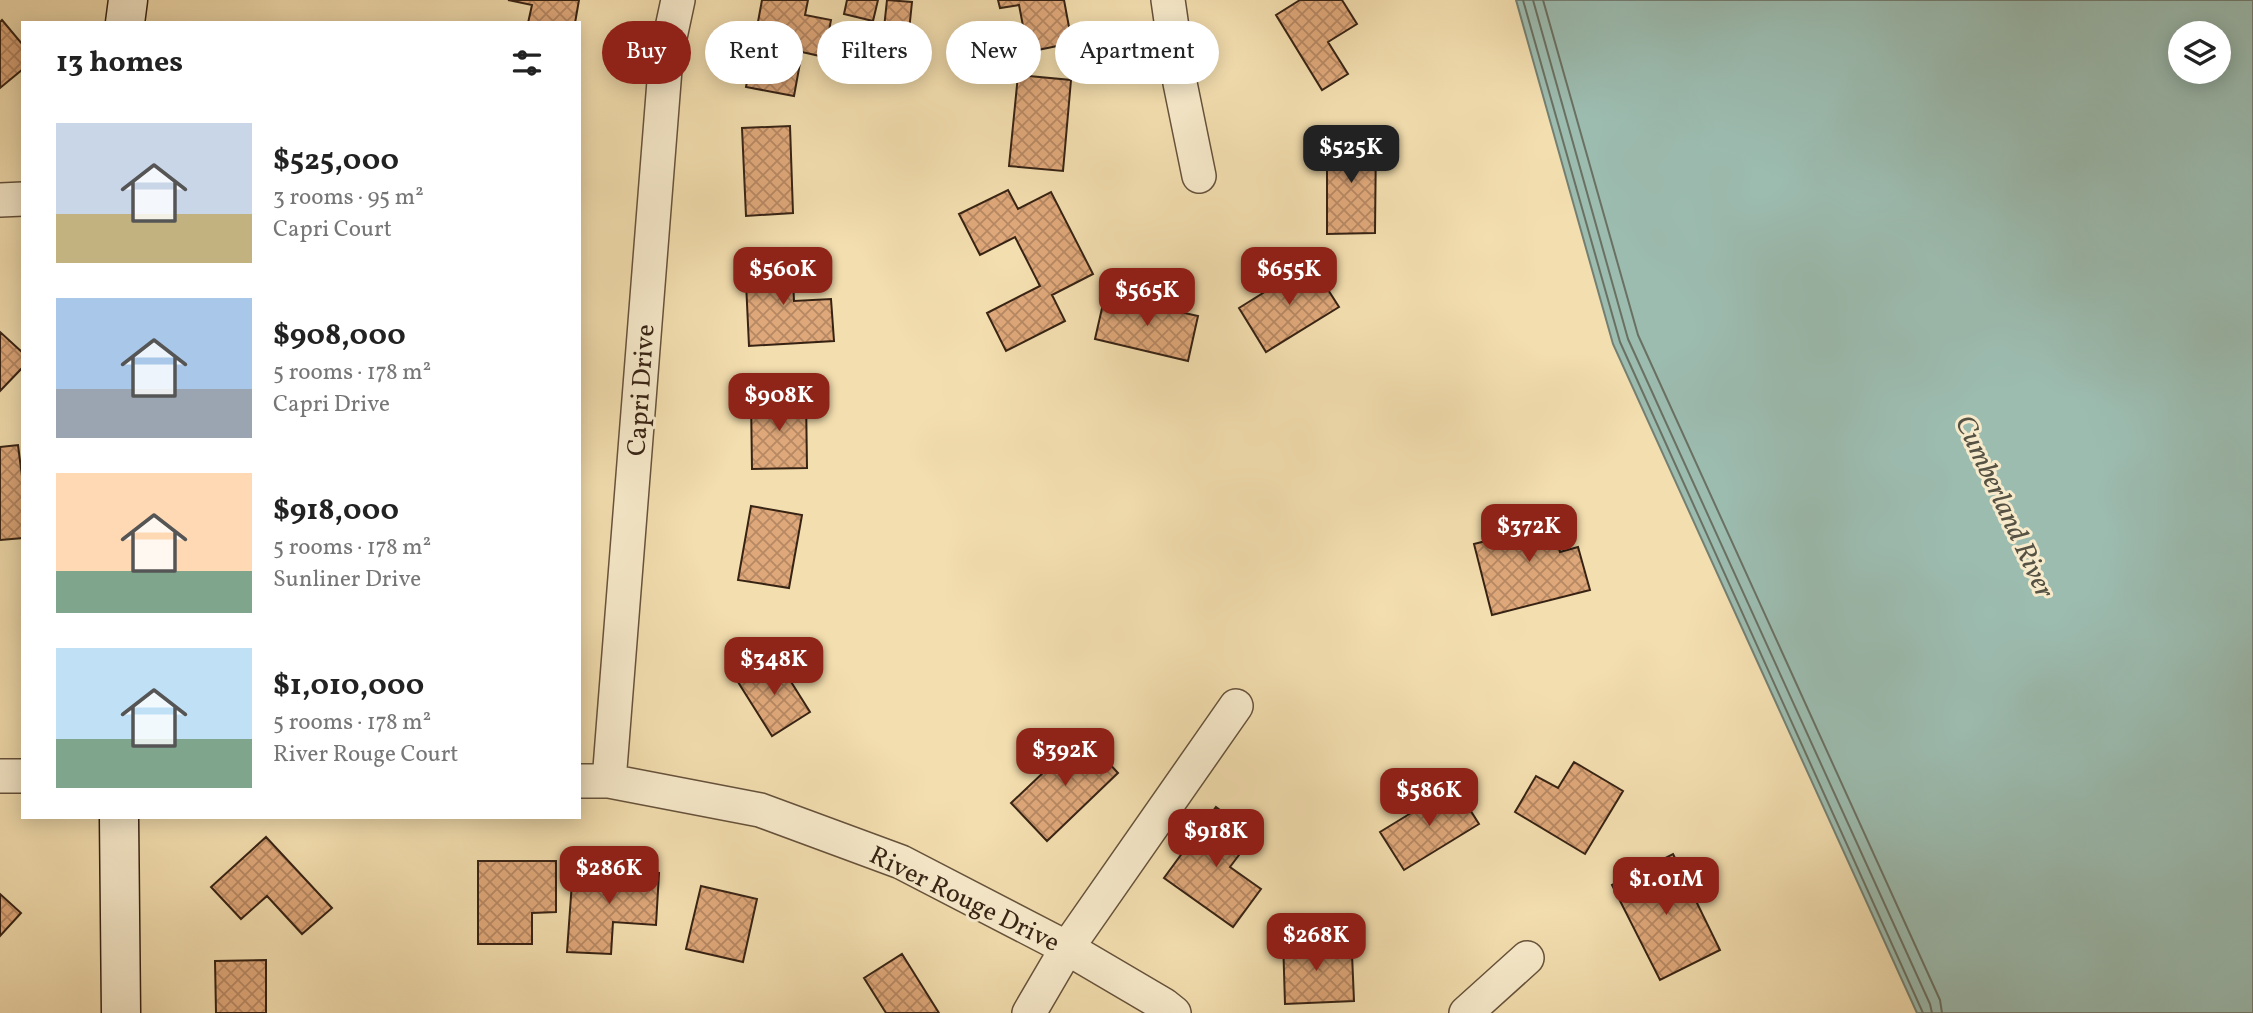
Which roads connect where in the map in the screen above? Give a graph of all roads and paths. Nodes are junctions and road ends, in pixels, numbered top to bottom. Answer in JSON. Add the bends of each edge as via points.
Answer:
{"nodes":[{"id":1,"x":128,"y":0,"type":"edge"},
{"id":2,"x":678,"y":0,"type":"edge"},
{"id":3,"x":1168,"y":0,"type":"edge"},
{"id":4,"x":125,"y":21,"type":"edge"},
{"id":5,"x":1199,"y":176,"type":"dead end"},
{"id":6,"x":21,"y":199,"type":"edge"},
{"id":7,"x":0,"y":200,"type":"edge"},
{"id":8,"x":1236,"y":706,"type":"dead end"},
{"id":9,"x":0,"y":776,"type":"edge"},
{"id":10,"x":21,"y":776,"type":"edge"},
{"id":11,"x":594,"y":781,"type":"edge"},
{"id":12,"x":120,"y":819,"type":"edge"},
{"id":13,"x":1067,"y":948,"type":"junction"},
{"id":14,"x":1527,"y":958,"type":"dead end"},
{"id":15,"x":121,"y":1013,"type":"edge"},
{"id":16,"x":1028,"y":1013,"type":"edge"},
{"id":17,"x":1174,"y":1013,"type":"edge"},
{"id":18,"x":1466,"y":1013,"type":"edge"}],
"edges":[{"from":1,"to":4,"type":"street"},
{"from":2,"to":11,"type":"street","name":"Capri Drive","via":[[666,56]]},
{"from":3,"to":5,"type":"street"},
{"from":6,"to":7,"type":"street"},
{"from":8,"to":13,"type":"street"},
{"from":9,"to":10,"type":"street"},
{"from":11,"to":13,"type":"street","name":"River Rouge Drive","via":[[760,810],[901,862]]},
{"from":12,"to":15,"type":"street"},
{"from":13,"to":16,"type":"street"},
{"from":13,"to":17,"type":"street","name":"River Rouge Drive"},
{"from":14,"to":18,"type":"street"}]}
